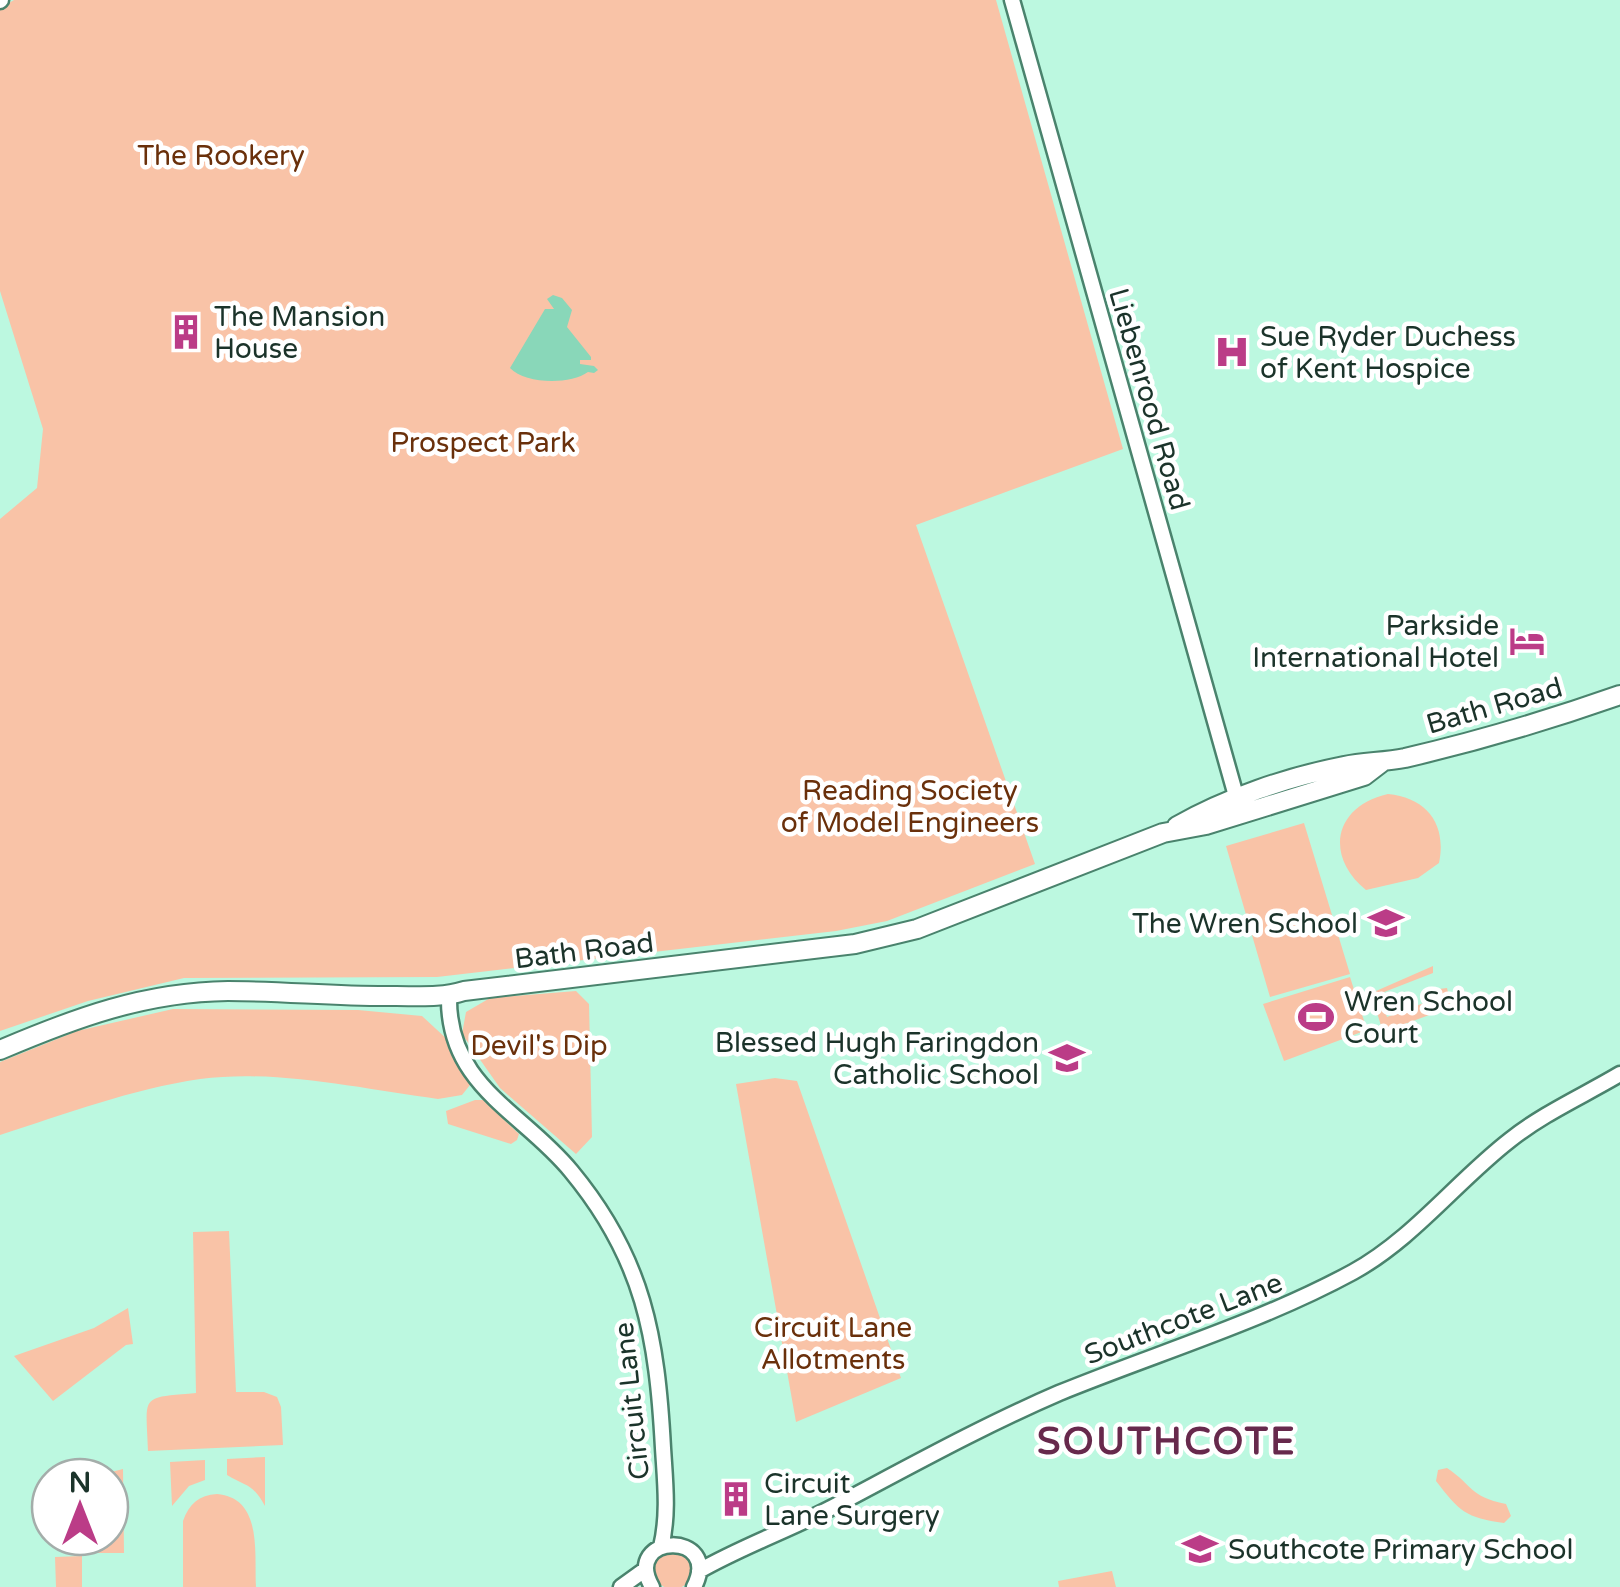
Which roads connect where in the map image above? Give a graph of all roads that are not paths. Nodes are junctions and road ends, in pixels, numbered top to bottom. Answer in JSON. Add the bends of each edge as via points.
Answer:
{"nodes":[{"id":1,"x":1012,"y":0,"type":"edge"},
{"id":2,"x":1620,"y":695,"type":"edge"},
{"id":3,"x":1239,"y":805,"type":"junction"},
{"id":4,"x":449,"y":996,"type":"junction"},
{"id":5,"x":0,"y":1050,"type":"edge"},
{"id":6,"x":1620,"y":1074,"type":"edge"},
{"id":7,"x":667,"y":1508,"type":"junction"},
{"id":8,"x":679,"y":1544,"type":"junction"},
{"id":9,"x":661,"y":1547,"type":"junction"},
{"id":10,"x":698,"y":1564,"type":"junction"},
{"id":11,"x":646,"y":1570,"type":"junction"},
{"id":12,"x":620,"y":1587,"type":"edge"},
{"id":13,"x":652,"y":1587,"type":"edge"},
{"id":14,"x":694,"y":1587,"type":"edge"}],
"edges":[{"from":1,"to":3,"type":"street","name":"Liebenrood Road"},
{"from":2,"to":3,"type":"main road","name":"Bath Road","via":[[1381,763],[1364,776]]},
{"from":3,"to":4,"type":"main road","name":"Bath Road","via":[[1206,826],[1163,833],[883,938]]},
{"from":4,"to":5,"type":"main road","name":"Bath Road","via":[[166,995],[95,1012]]},
{"from":4,"to":7,"type":"street","name":"Circuit Lane","via":[[454,1038],[476,1078],[569,1168],[635,1273],[660,1390]]},
{"from":6,"to":10,"type":"street","name":"Southcote Lane","via":[[1512,1138],[1357,1270],[982,1428],[824,1511]]},
{"from":7,"to":8,"type":"street","name":"Circuit Lane"},
{"from":7,"to":9,"type":"street","name":"Circuit Lane"},
{"from":8,"to":9,"type":"street"},
{"from":8,"to":10,"type":"street"},
{"from":9,"to":11,"type":"street"},
{"from":10,"to":14,"type":"street"},
{"from":11,"to":12,"type":"street"},
{"from":11,"to":13,"type":"street"}]}
